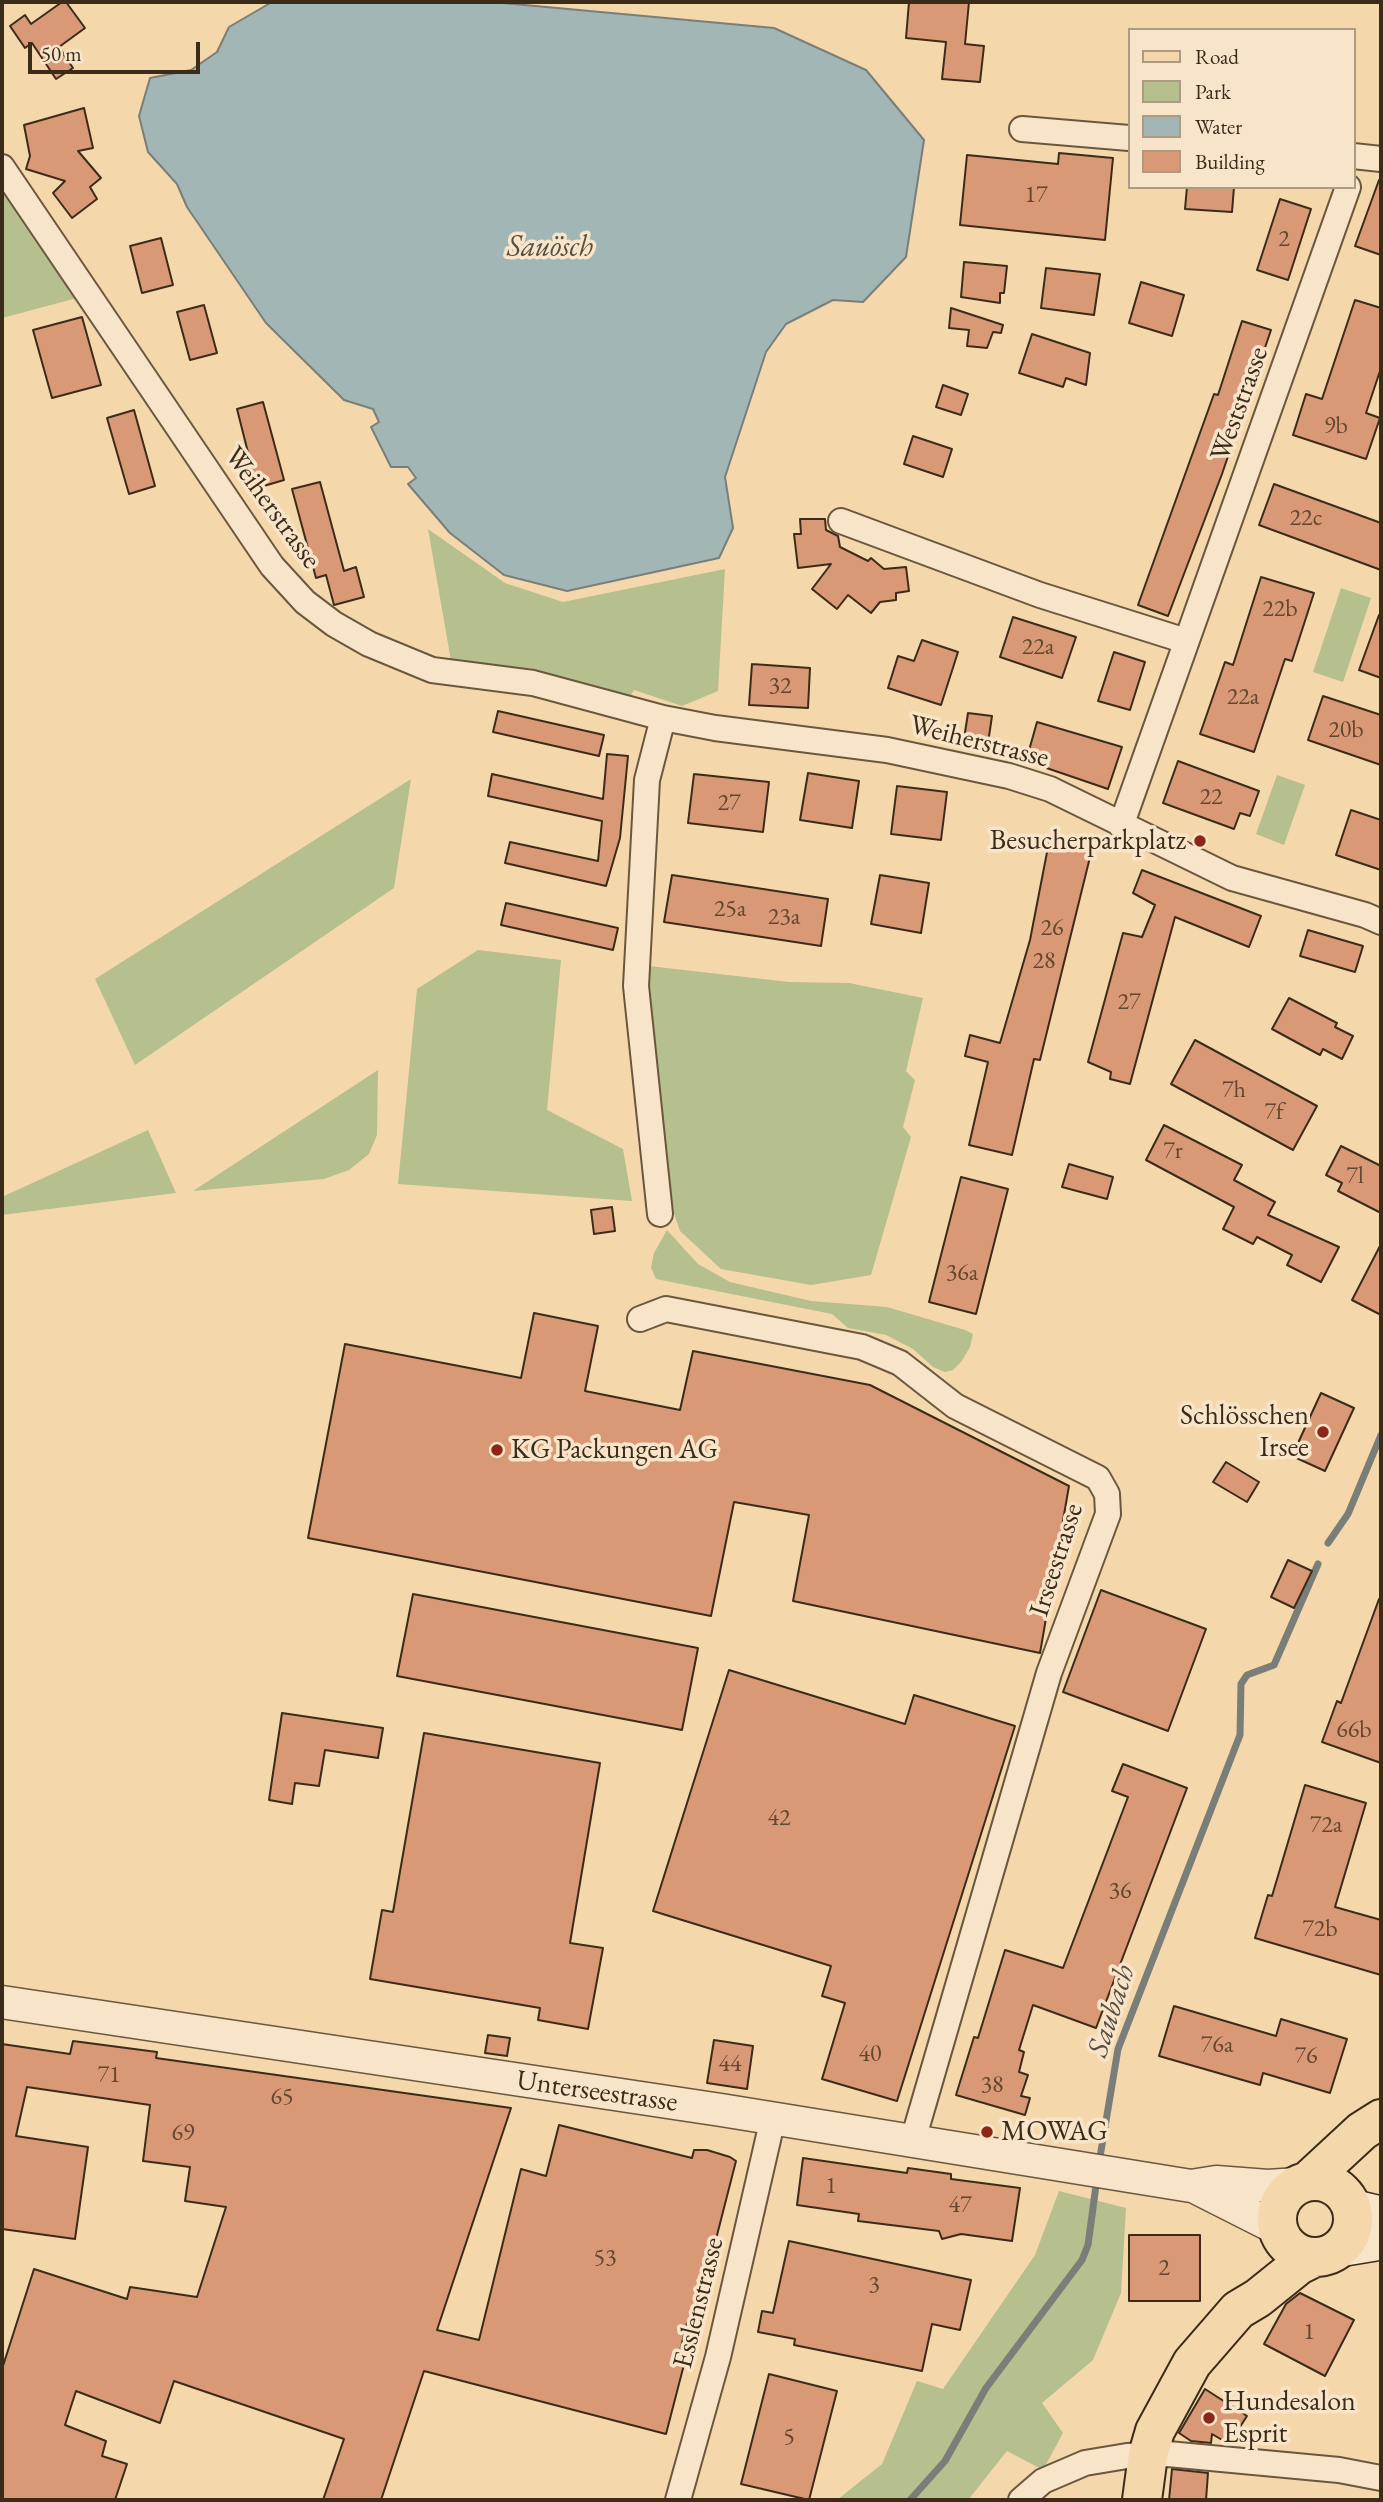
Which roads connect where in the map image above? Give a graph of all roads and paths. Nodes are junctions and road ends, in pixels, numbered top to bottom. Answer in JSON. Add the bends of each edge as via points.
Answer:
{"nodes":[{"id":1,"x":1023,"y":129,"type":"dead end"},
{"id":2,"x":1128,"y":138,"type":"edge"},
{"id":3,"x":2,"y":167,"type":"edge"},
{"id":4,"x":1347,"y":189,"type":"edge"},
{"id":5,"x":841,"y":521,"type":"dead end"},
{"id":6,"x":1186,"y":641,"type":"junction"},
{"id":7,"x":663,"y":718,"type":"junction"},
{"id":8,"x":1121,"y":826,"type":"junction"},
{"id":9,"x":1381,"y":922,"type":"edge"},
{"id":10,"x":660,"y":1214,"type":"dead end"},
{"id":11,"x":640,"y":1319,"type":"dead end"},
{"id":12,"x":2,"y":2002,"type":"edge"},
{"id":13,"x":773,"y":2118,"type":"junction"},
{"id":14,"x":1381,"y":2119,"type":"edge"},
{"id":15,"x":1381,"y":2132,"type":"edge"},
{"id":16,"x":913,"y":2140,"type":"junction"},
{"id":17,"x":1303,"y":2183,"type":"junction"},
{"id":18,"x":1191,"y":2186,"type":"junction"},
{"id":19,"x":1360,"y":2207,"type":"edge"},
{"id":20,"x":1279,"y":2232,"type":"junction"},
{"id":21,"x":1381,"y":2242,"type":"edge"},
{"id":22,"x":1327,"y":2253,"type":"junction"},
{"id":23,"x":1238,"y":2309,"type":"junction"},
{"id":24,"x":1148,"y":2455,"type":"junction"},
{"id":25,"x":1381,"y":2478,"type":"edge"},
{"id":26,"x":678,"y":2500,"type":"edge"},
{"id":27,"x":1021,"y":2500,"type":"edge"},
{"id":28,"x":1142,"y":2500,"type":"edge"}],
"edges":[{"from":1,"to":2,"type":"street"},
{"from":3,"to":7,"type":"street","name":"Weiherstrasse","via":[[272,566],[305,602],[369,644],[432,670],[533,683]]},
{"from":4,"to":6,"type":"street","name":"Weststrasse"},
{"from":5,"to":6,"type":"street","via":[[1040,595]]},
{"from":6,"to":8,"type":"street","name":"Weststrasse"},
{"from":7,"to":8,"type":"street","name":"Weiherstrasse","via":[[715,729],[887,750],[1009,776],[1051,789]]},
{"from":7,"to":10,"type":"street","via":[[647,780],[636,986]]},
{"from":8,"to":9,"type":"street","name":"Weiherstrasse","via":[[1232,878]]},
{"from":11,"to":16,"type":"street","name":"Irseestrasse","via":[[666,1310],[862,1347],[900,1363],[955,1406],[1098,1478],[1107,1494],[1108,1514],[1049,1673]]},
{"from":12,"to":13,"type":"street","name":"Unterseestrasse"},
{"from":13,"to":16,"type":"street","name":"Unterseestrasse"},
{"from":13,"to":26,"type":"street","name":"Esslenstrasse","via":[[718,2357]]},
{"from":14,"to":17,"type":"main road"},
{"from":15,"to":19,"type":"main road","via":[[1357,2168]]},
{"from":16,"to":18,"type":"street","name":"Unterseestrasse"},
{"from":17,"to":18,"type":"street","name":"Unterseestrasse"},
{"from":17,"to":19,"type":"main road","via":[[1332,2184]]},
{"from":17,"to":20,"type":"main road","via":[[1279,2203]]},
{"from":18,"to":20,"type":"street","name":"Unterseestrasse"},
{"from":19,"to":22,"type":"main road","via":[[1350,2234]]},
{"from":20,"to":22,"type":"main road","via":[[1294,2251]]},
{"from":20,"to":23,"type":"main road","via":[[1254,2271]]},
{"from":21,"to":22,"type":"main road"},
{"from":22,"to":23,"type":"main road","via":[[1299,2265]]},
{"from":23,"to":24,"type":"main road","via":[[1192,2363],[1169,2402]]},
{"from":24,"to":25,"type":"street","via":[[1339,2470]]},
{"from":24,"to":27,"type":"street","via":[[1085,2463],[1043,2481]]},
{"from":24,"to":28,"type":"main road"}]}
